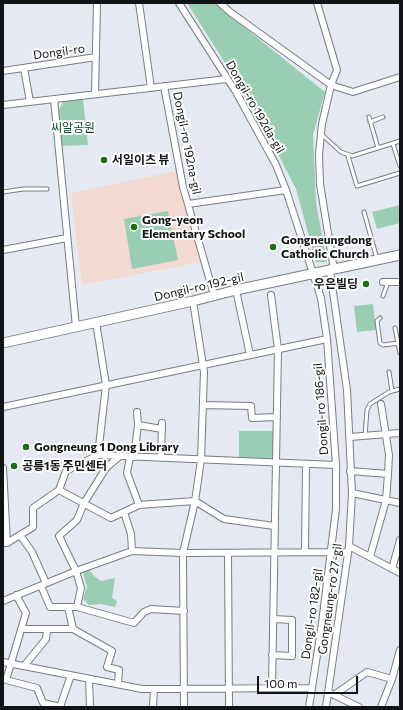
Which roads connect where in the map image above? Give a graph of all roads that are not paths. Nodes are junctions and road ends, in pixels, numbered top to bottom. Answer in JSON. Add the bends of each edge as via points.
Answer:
{"nodes":[{"id":1,"x":97,"y":3,"type":"edge"},
{"id":2,"x":140,"y":3,"type":"edge"},
{"id":3,"x":179,"y":3,"type":"edge"},
{"id":4,"x":220,"y":3,"type":"edge"},
{"id":5,"x":317,"y":3,"type":"edge"},
{"id":6,"x":96,"y":58,"type":"junction"},
{"id":7,"x":24,"y":68,"type":"junction"},
{"id":8,"x":3,"y":71,"type":"edge"},
{"id":9,"x":400,"y":77,"type":"edge"},
{"id":10,"x":227,"y":79,"type":"junction"},
{"id":11,"x":331,"y":85,"type":"junction"},
{"id":12,"x":164,"y":86,"type":"junction"},
{"id":13,"x":151,"y":88,"type":"junction"},
{"id":14,"x":95,"y":94,"type":"junction"},
{"id":15,"x":54,"y":99,"type":"junction"},
{"id":16,"x":30,"y":102,"type":"junction"},
{"id":17,"x":3,"y":105,"type":"edge"},
{"id":18,"x":369,"y":117,"type":"dead end"},
{"id":19,"x":383,"y":117,"type":"dead end"},
{"id":20,"x":370,"y":122,"type":"junction"},
{"id":21,"x":321,"y":134,"type":"junction"},
{"id":22,"x":400,"y":141,"type":"edge"},
{"id":23,"x":393,"y":144,"type":"junction"},
{"id":24,"x":378,"y":148,"type":"junction"},
{"id":25,"x":348,"y":156,"type":"junction"},
{"id":26,"x":400,"y":166,"type":"edge"},
{"id":27,"x":400,"y":173,"type":"edge"},
{"id":28,"x":47,"y":189,"type":"dead end"},
{"id":29,"x":286,"y":190,"type":"junction"},
{"id":30,"x":3,"y":192,"type":"edge"},
{"id":31,"x":188,"y":204,"type":"junction"},
{"id":32,"x":364,"y":212,"type":"dead end"},
{"id":33,"x":67,"y":238,"type":"junction"},
{"id":34,"x":3,"y":250,"type":"edge"},
{"id":35,"x":400,"y":255,"type":"edge"},
{"id":36,"x":377,"y":260,"type":"junction"},
{"id":37,"x":332,"y":270,"type":"junction"},
{"id":38,"x":314,"y":274,"type":"junction"},
{"id":39,"x":385,"y":282,"type":"joint"},
{"id":40,"x":400,"y":282,"type":"edge"},
{"id":41,"x":236,"y":290,"type":"junction"},
{"id":42,"x":214,"y":295,"type":"junction"},
{"id":43,"x":271,"y":295,"type":"dead end"},
{"id":44,"x":383,"y":296,"type":"dead end"},
{"id":45,"x":193,"y":301,"type":"junction"},
{"id":46,"x":380,"y":318,"type":"dead end"},
{"id":47,"x":96,"y":322,"type":"junction"},
{"id":48,"x":76,"y":327,"type":"junction"},
{"id":49,"x":395,"y":328,"type":"dead end"},
{"id":50,"x":327,"y":339,"type":"junction"},
{"id":51,"x":3,"y":343,"type":"edge"},
{"id":52,"x":399,"y":343,"type":"junction"},
{"id":53,"x":278,"y":349,"type":"junction"},
{"id":54,"x":400,"y":353,"type":"edge"},
{"id":55,"x":250,"y":355,"type":"junction"},
{"id":56,"x":202,"y":365,"type":"junction"},
{"id":57,"x":389,"y":372,"type":"dead end"},
{"id":58,"x":106,"y":385,"type":"junction"},
{"id":59,"x":400,"y":389,"type":"edge"},
{"id":60,"x":392,"y":391,"type":"junction"},
{"id":61,"x":381,"y":404,"type":"dead end"},
{"id":62,"x":203,"y":405,"type":"junction"},
{"id":63,"x":3,"y":407,"type":"edge"},
{"id":64,"x":137,"y":412,"type":"dead end"},
{"id":65,"x":277,"y":417,"type":"junction"},
{"id":66,"x":138,"y":425,"type":"junction"},
{"id":67,"x":400,"y":433,"type":"edge"},
{"id":68,"x":386,"y":434,"type":"junction"},
{"id":69,"x":365,"y":436,"type":"junction"},
{"id":70,"x":350,"y":437,"type":"junction"},
{"id":71,"x":98,"y":456,"type":"junction"},
{"id":72,"x":120,"y":456,"type":"junction"},
{"id":73,"x":132,"y":457,"type":"junction"},
{"id":74,"x":161,"y":458,"type":"junction"},
{"id":75,"x":201,"y":460,"type":"junction"},
{"id":76,"x":276,"y":462,"type":"junction"},
{"id":77,"x":306,"y":464,"type":"junction"},
{"id":78,"x":336,"y":465,"type":"junction"},
{"id":79,"x":3,"y":468,"type":"edge"},
{"id":80,"x":350,"y":471,"type":"junction"},
{"id":81,"x":388,"y":474,"type":"junction"},
{"id":82,"x":59,"y":490,"type":"junction"},
{"id":83,"x":352,"y":494,"type":"junction"},
{"id":84,"x":386,"y":500,"type":"junction"},
{"id":85,"x":195,"y":501,"type":"junction"},
{"id":86,"x":84,"y":503,"type":"junction"},
{"id":87,"x":400,"y":503,"type":"edge"},
{"id":88,"x":139,"y":504,"type":"junction"},
{"id":89,"x":124,"y":512,"type":"junction"},
{"id":90,"x":274,"y":526,"type":"junction"},
{"id":91,"x":20,"y":535,"type":"junction"},
{"id":92,"x":400,"y":540,"type":"edge"},
{"id":93,"x":5,"y":543,"type":"edge"},
{"id":94,"x":349,"y":546,"type":"junction"},
{"id":95,"x":132,"y":551,"type":"junction"},
{"id":96,"x":305,"y":552,"type":"junction"},
{"id":97,"x":332,"y":552,"type":"junction"},
{"id":98,"x":347,"y":552,"type":"junction"},
{"id":99,"x":183,"y":553,"type":"junction"},
{"id":100,"x":228,"y":553,"type":"junction"},
{"id":101,"x":274,"y":553,"type":"junction"},
{"id":102,"x":370,"y":557,"type":"junction"},
{"id":103,"x":392,"y":569,"type":"junction"},
{"id":104,"x":76,"y":570,"type":"junction"},
{"id":105,"x":400,"y":573,"type":"edge"},
{"id":106,"x":43,"y":584,"type":"junction"},
{"id":107,"x":16,"y":595,"type":"junction"},
{"id":108,"x":3,"y":601,"type":"edge"},
{"id":109,"x":68,"y":607,"type":"junction"},
{"id":110,"x":77,"y":607,"type":"junction"},
{"id":111,"x":184,"y":611,"type":"junction"},
{"id":112,"x":273,"y":619,"type":"junction"},
{"id":113,"x":21,"y":629,"type":"junction"},
{"id":114,"x":47,"y":629,"type":"junction"},
{"id":115,"x":74,"y":629,"type":"junction"},
{"id":116,"x":400,"y":650,"type":"edge"},
{"id":117,"x":272,"y":655,"type":"junction"},
{"id":118,"x":3,"y":662,"type":"edge"},
{"id":119,"x":12,"y":664,"type":"junction"},
{"id":120,"x":24,"y":666,"type":"junction"},
{"id":121,"x":71,"y":675,"type":"junction"},
{"id":122,"x":89,"y":679,"type":"junction"},
{"id":123,"x":392,"y":679,"type":"junction"},
{"id":124,"x":118,"y":684,"type":"junction"},
{"id":125,"x":184,"y":687,"type":"junction"},
{"id":126,"x":229,"y":688,"type":"junction"},
{"id":127,"x":272,"y":688,"type":"junction"},
{"id":128,"x":311,"y":688,"type":"junction"},
{"id":129,"x":154,"y":689,"type":"junction"},
{"id":130,"x":331,"y":693,"type":"junction"},
{"id":131,"x":60,"y":707,"type":"edge"},
{"id":132,"x":90,"y":707,"type":"edge"},
{"id":133,"x":153,"y":707,"type":"edge"},
{"id":134,"x":184,"y":707,"type":"edge"},
{"id":135,"x":229,"y":707,"type":"edge"},
{"id":136,"x":309,"y":707,"type":"edge"},
{"id":137,"x":326,"y":707,"type":"edge"},
{"id":138,"x":359,"y":707,"type":"edge"},
{"id":139,"x":381,"y":707,"type":"edge"}],
"edges":[{"from":1,"to":6,"type":"street"},
{"from":2,"to":13,"type":"street"},
{"from":3,"to":10,"type":"street","name":"Dongil-ro 192da-gil"},
{"from":4,"to":11,"type":"street"},
{"from":5,"to":11,"type":"street","name":"Gongneung-ro 27-gil","via":[[337,70]]},
{"from":6,"to":7,"type":"street","name":"Dongil-ro"},
{"from":6,"to":14,"type":"street"},
{"from":7,"to":8,"type":"street","name":"Dongil-ro"},
{"from":7,"to":16,"type":"street","name":"Dongil-ro"},
{"from":9,"to":11,"type":"street","via":[[353,92]]},
{"from":10,"to":12,"type":"street"},
{"from":10,"to":29,"type":"street","name":"Dongil-ro 192da-gil","via":[[264,140]]},
{"from":11,"to":21,"type":"street","name":"Gongneung-ro 27-gil"},
{"from":12,"to":13,"type":"street"},
{"from":12,"to":31,"type":"street","name":"Dongil-ro 192na-gil"},
{"from":13,"to":14,"type":"street"},
{"from":14,"to":15,"type":"street"},
{"from":15,"to":16,"type":"street"},
{"from":15,"to":33,"type":"street"},
{"from":16,"to":17,"type":"street"},
{"from":18,"to":20,"type":"lane"},
{"from":19,"to":20,"type":"lane"},
{"from":20,"to":24,"type":"lane"},
{"from":21,"to":25,"type":"lane"},
{"from":21,"to":37,"type":"street","name":"Gongneung-ro 27-gil","via":[[320,184]]},
{"from":22,"to":23,"type":"lane"},
{"from":23,"to":24,"type":"lane"},
{"from":23,"to":26,"type":"lane"},
{"from":24,"to":25,"type":"lane"},
{"from":25,"to":27,"type":"lane","via":[[357,186]]},
{"from":28,"to":30,"type":"lane"},
{"from":29,"to":31,"type":"street","name":"Dongil-ro 192na-gil"},
{"from":29,"to":38,"type":"street","name":"Dongil-ro 192da-gil"},
{"from":31,"to":42,"type":"street","name":"Dongil-ro 192na-gil"},
{"from":32,"to":36,"type":"lane"},
{"from":33,"to":34,"type":"street"},
{"from":33,"to":48,"type":"street"},
{"from":35,"to":36,"type":"main road","name":"Dongil-ro 192-gil"},
{"from":36,"to":37,"type":"main road","name":"Dongil-ro 192-gil"},
{"from":37,"to":38,"type":"main road","name":"Dongil-ro 192-gil"},
{"from":37,"to":70,"type":"street","name":"Gongneung-ro 27-gil","via":[[347,390]]},
{"from":38,"to":41,"type":"main road","name":"Dongil-ro 192-gil"},
{"from":38,"to":50,"type":"street","name":"Dongil-ro 186-gil","via":[[321,298]]},
{"from":39,"to":40,"type":"street"},
{"from":39,"to":44,"type":"lane"},
{"from":41,"to":42,"type":"main road","name":"Dongil-ro 192-gil"},
{"from":41,"to":55,"type":"street"},
{"from":42,"to":45,"type":"main road","name":"Dongil-ro 192-gil"},
{"from":43,"to":53,"type":"street"},
{"from":45,"to":47,"type":"main road","name":"Dongil-ro 192-gil"},
{"from":45,"to":56,"type":"street"},
{"from":46,"to":52,"type":"lane","via":[[377,324],[380,343]]},
{"from":47,"to":48,"type":"main road","name":"Dongil-ro 192-gil"},
{"from":47,"to":58,"type":"street"},
{"from":48,"to":51,"type":"main road","name":"Dongil-ro 192-gil"},
{"from":49,"to":52,"type":"lane"},
{"from":50,"to":53,"type":"street"},
{"from":50,"to":78,"type":"street","name":"Dongil-ro 186-gil"},
{"from":52,"to":54,"type":"lane"},
{"from":53,"to":55,"type":"street"},
{"from":53,"to":65,"type":"street"},
{"from":55,"to":56,"type":"street"},
{"from":56,"to":58,"type":"street"},
{"from":56,"to":62,"type":"street"},
{"from":57,"to":60,"type":"lane"},
{"from":58,"to":63,"type":"street"},
{"from":58,"to":71,"type":"street"},
{"from":59,"to":60,"type":"lane"},
{"from":60,"to":69,"type":"lane","via":[[370,404],[367,410]]},
{"from":61,"to":68,"type":"street"},
{"from":62,"to":65,"type":"street","via":[[251,406],[252,418]]},
{"from":62,"to":75,"type":"street"},
{"from":64,"to":66,"type":"street"},
{"from":65,"to":76,"type":"street"},
{"from":66,"to":73,"type":"street"},
{"from":66,"to":74,"type":"street","via":[[162,426]]},
{"from":67,"to":68,"type":"street"},
{"from":68,"to":69,"type":"street"},
{"from":68,"to":81,"type":"street"},
{"from":69,"to":70,"type":"street"},
{"from":70,"to":80,"type":"street","name":"Gongneung-ro 27-gil"},
{"from":71,"to":72,"type":"street","name":"Dongil-ro 186-gil"},
{"from":71,"to":82,"type":"street","name":"Dongil-ro 186-gil","via":[[66,471]]},
{"from":72,"to":73,"type":"street","name":"Dongil-ro 186-gil"},
{"from":72,"to":86,"type":"street","via":[[106,468]]},
{"from":73,"to":74,"type":"street","name":"Dongil-ro 186-gil"},
{"from":73,"to":88,"type":"street","via":[[127,473]]},
{"from":74,"to":75,"type":"street","name":"Dongil-ro 186-gil"},
{"from":75,"to":76,"type":"street","name":"Dongil-ro 186-gil"},
{"from":75,"to":85,"type":"street"},
{"from":76,"to":77,"type":"street","name":"Dongil-ro 186-gil"},
{"from":76,"to":90,"type":"street"},
{"from":77,"to":78,"type":"street","name":"Dongil-ro 186-gil"},
{"from":77,"to":96,"type":"street"},
{"from":78,"to":97,"type":"street","name":"Dongil-ro 182-gil","via":[[336,509]]},
{"from":79,"to":93,"type":"street"},
{"from":80,"to":81,"type":"street"},
{"from":80,"to":83,"type":"street","name":"Gongneung-ro 27-gil"},
{"from":81,"to":84,"type":"street"},
{"from":82,"to":86,"type":"street"},
{"from":82,"to":91,"type":"street","via":[[33,508],[33,527]]},
{"from":83,"to":84,"type":"street"},
{"from":83,"to":94,"type":"street","name":"Gongneung-ro 27-gil"},
{"from":84,"to":87,"type":"street"},
{"from":84,"to":102,"type":"street"},
{"from":85,"to":88,"type":"street"},
{"from":85,"to":90,"type":"street","via":[[224,519]]},
{"from":85,"to":99,"type":"street"},
{"from":86,"to":89,"type":"street","via":[[112,518]]},
{"from":86,"to":104,"type":"street","via":[[77,520],[59,536]]},
{"from":88,"to":89,"type":"street"},
{"from":89,"to":95,"type":"street","via":[[131,534]]},
{"from":90,"to":101,"type":"street"},
{"from":91,"to":93,"type":"street"},
{"from":91,"to":106,"type":"street","via":[[32,552]]},
{"from":92,"to":103,"type":"street"},
{"from":94,"to":98,"type":"street","name":"Gongneung-ro 27-gil"},
{"from":94,"to":102,"type":"street"},
{"from":95,"to":99,"type":"street"},
{"from":95,"to":104,"type":"street"},
{"from":96,"to":97,"type":"street"},
{"from":96,"to":101,"type":"street"},
{"from":97,"to":98,"type":"street"},
{"from":97,"to":128,"type":"street","name":"Dongil-ro 182-gil"},
{"from":98,"to":130,"type":"street","name":"Gongneung-ro 27-gil"},
{"from":99,"to":100,"type":"street"},
{"from":99,"to":111,"type":"street"},
{"from":100,"to":101,"type":"street"},
{"from":100,"to":126,"type":"street"},
{"from":101,"to":112,"type":"street"},
{"from":102,"to":103,"type":"street"},
{"from":103,"to":105,"type":"street"},
{"from":104,"to":106,"type":"street"},
{"from":104,"to":110,"type":"street","via":[[81,588]]},
{"from":106,"to":107,"type":"street"},
{"from":106,"to":109,"type":"street","via":[[50,607]]},
{"from":107,"to":108,"type":"street"},
{"from":107,"to":113,"type":"street","via":[[26,613]]},
{"from":109,"to":110,"type":"street"},
{"from":109,"to":115,"type":"street"},
{"from":110,"to":111,"type":"street","via":[[134,623],[144,612],[151,609]]},
{"from":111,"to":125,"type":"street"},
{"from":112,"to":117,"type":"street"},
{"from":112,"to":117,"type":"street","name":"Dongil-ro 182-gil","via":[[292,620],[292,656]]},
{"from":113,"to":114,"type":"street"},
{"from":113,"to":119,"type":"street"},
{"from":114,"to":115,"type":"street"},
{"from":114,"to":120,"type":"street","via":[[46,639]]},
{"from":115,"to":124,"type":"street","via":[[112,651],[107,667],[119,670]]},
{"from":116,"to":123,"type":"street"},
{"from":117,"to":127,"type":"street"},
{"from":118,"to":119,"type":"street"},
{"from":119,"to":120,"type":"street"},
{"from":119,"to":131,"type":"street","via":[[6,680],[37,688],[43,703]]},
{"from":120,"to":121,"type":"street"},
{"from":121,"to":122,"type":"street"},
{"from":121,"to":131,"type":"street"},
{"from":122,"to":124,"type":"street"},
{"from":122,"to":132,"type":"street"},
{"from":123,"to":130,"type":"street","via":[[367,672]]},
{"from":123,"to":139,"type":"street"},
{"from":124,"to":129,"type":"street"},
{"from":125,"to":126,"type":"street"},
{"from":125,"to":129,"type":"street"},
{"from":125,"to":134,"type":"street"},
{"from":126,"to":127,"type":"street"},
{"from":126,"to":135,"type":"street"},
{"from":127,"to":128,"type":"street"},
{"from":128,"to":136,"type":"street","name":"Dongil-ro 182-gil"},
{"from":129,"to":133,"type":"street"},
{"from":130,"to":137,"type":"street","name":"Gongneung-ro 27-gil"},
{"from":130,"to":138,"type":"street"}]}
